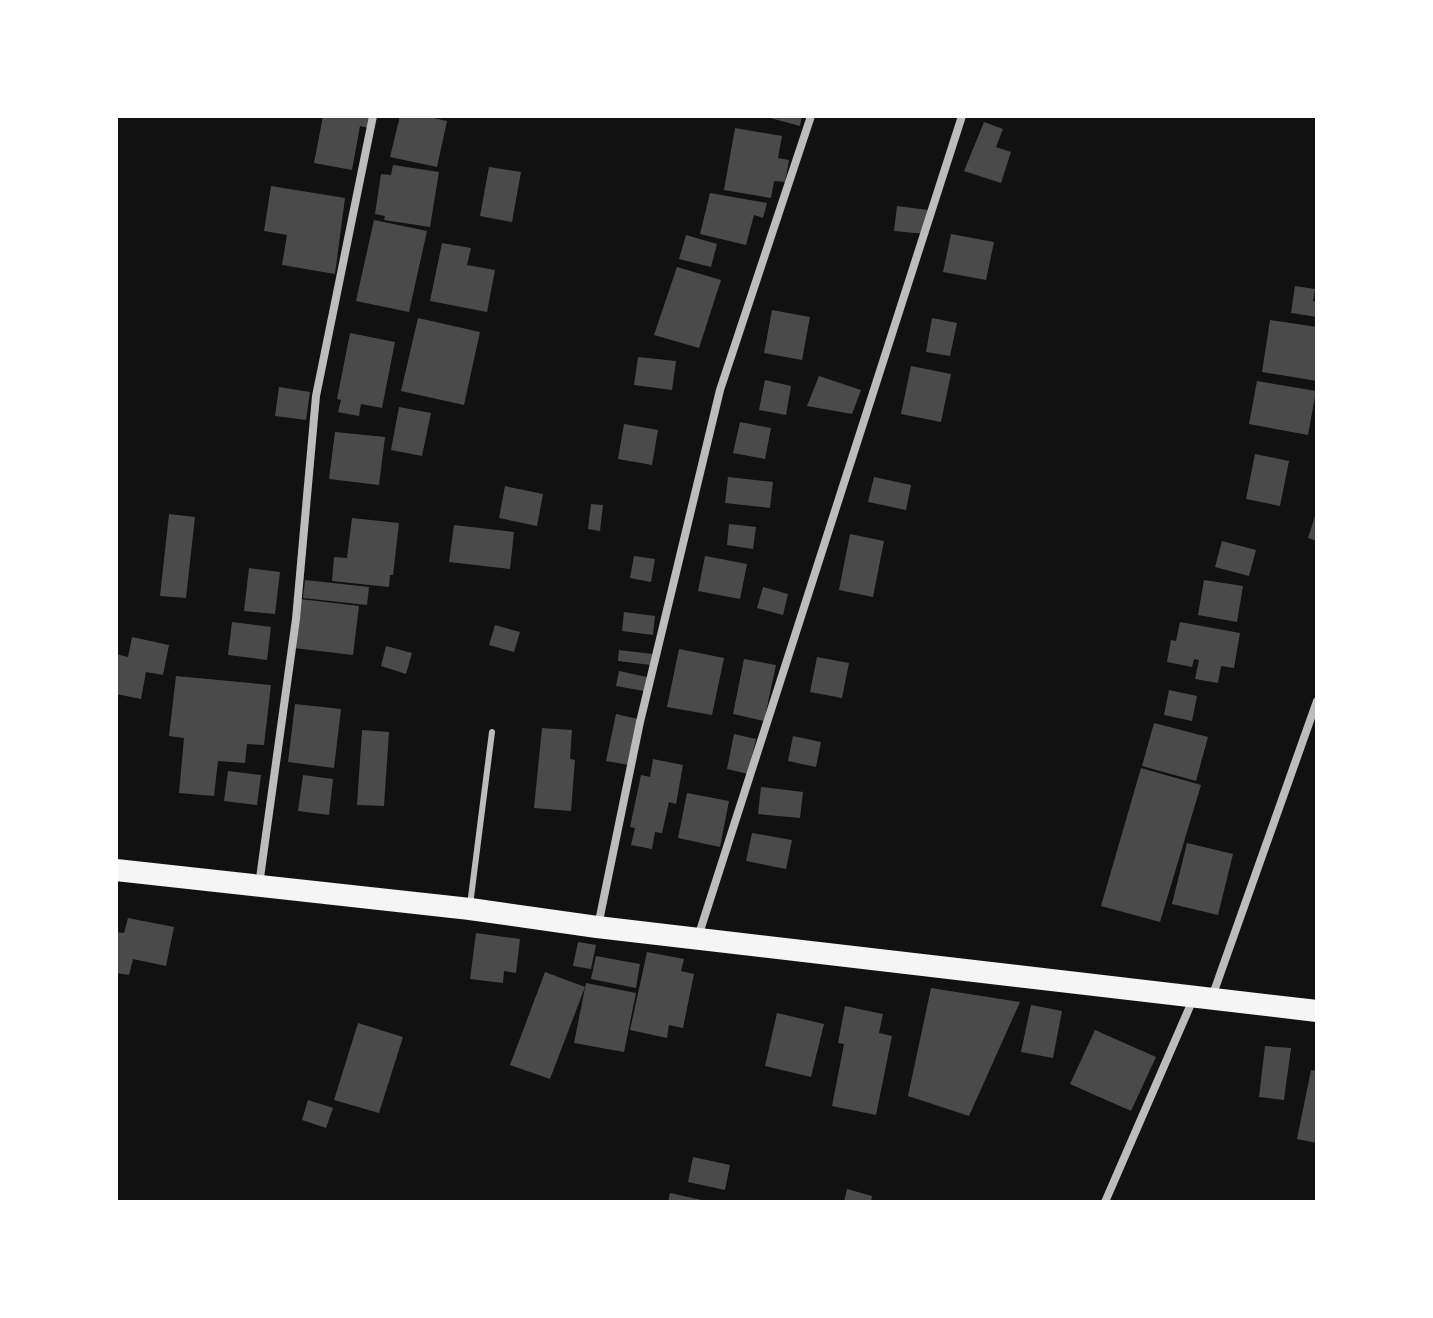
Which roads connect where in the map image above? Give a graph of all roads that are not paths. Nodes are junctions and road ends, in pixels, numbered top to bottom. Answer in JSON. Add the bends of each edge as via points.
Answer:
{"nodes":[{"id":1,"x":373,"y":116,"type":"edge"},
{"id":2,"x":811,"y":116,"type":"edge"},
{"id":3,"x":962,"y":116,"type":"edge"},
{"id":4,"x":1317,"y":701,"type":"edge"},
{"id":5,"x":492,"y":732,"type":"dead end"},
{"id":6,"x":116,"y":870,"type":"edge"},
{"id":7,"x":259,"y":886,"type":"junction"},
{"id":8,"x":470,"y":909,"type":"junction"},
{"id":9,"x":597,"y":927,"type":"junction"},
{"id":10,"x":698,"y":938,"type":"junction"},
{"id":11,"x":1203,"y":997,"type":"junction"},
{"id":12,"x":1317,"y":1011,"type":"edge"},
{"id":13,"x":1105,"y":1202,"type":"edge"}],
"edges":[{"from":1,"to":7,"type":"street","via":[[316,396],[296,619]]},
{"from":2,"to":9,"type":"street","via":[[720,390]]},
{"from":3,"to":10,"type":"street"},
{"from":4,"to":11,"type":"street"},
{"from":5,"to":8,"type":"lane"},
{"from":6,"to":7,"type":"highway"},
{"from":7,"to":8,"type":"highway"},
{"from":8,"to":9,"type":"highway"},
{"from":9,"to":10,"type":"highway"},
{"from":10,"to":11,"type":"highway"},
{"from":11,"to":12,"type":"highway"},
{"from":11,"to":13,"type":"street"}]}
